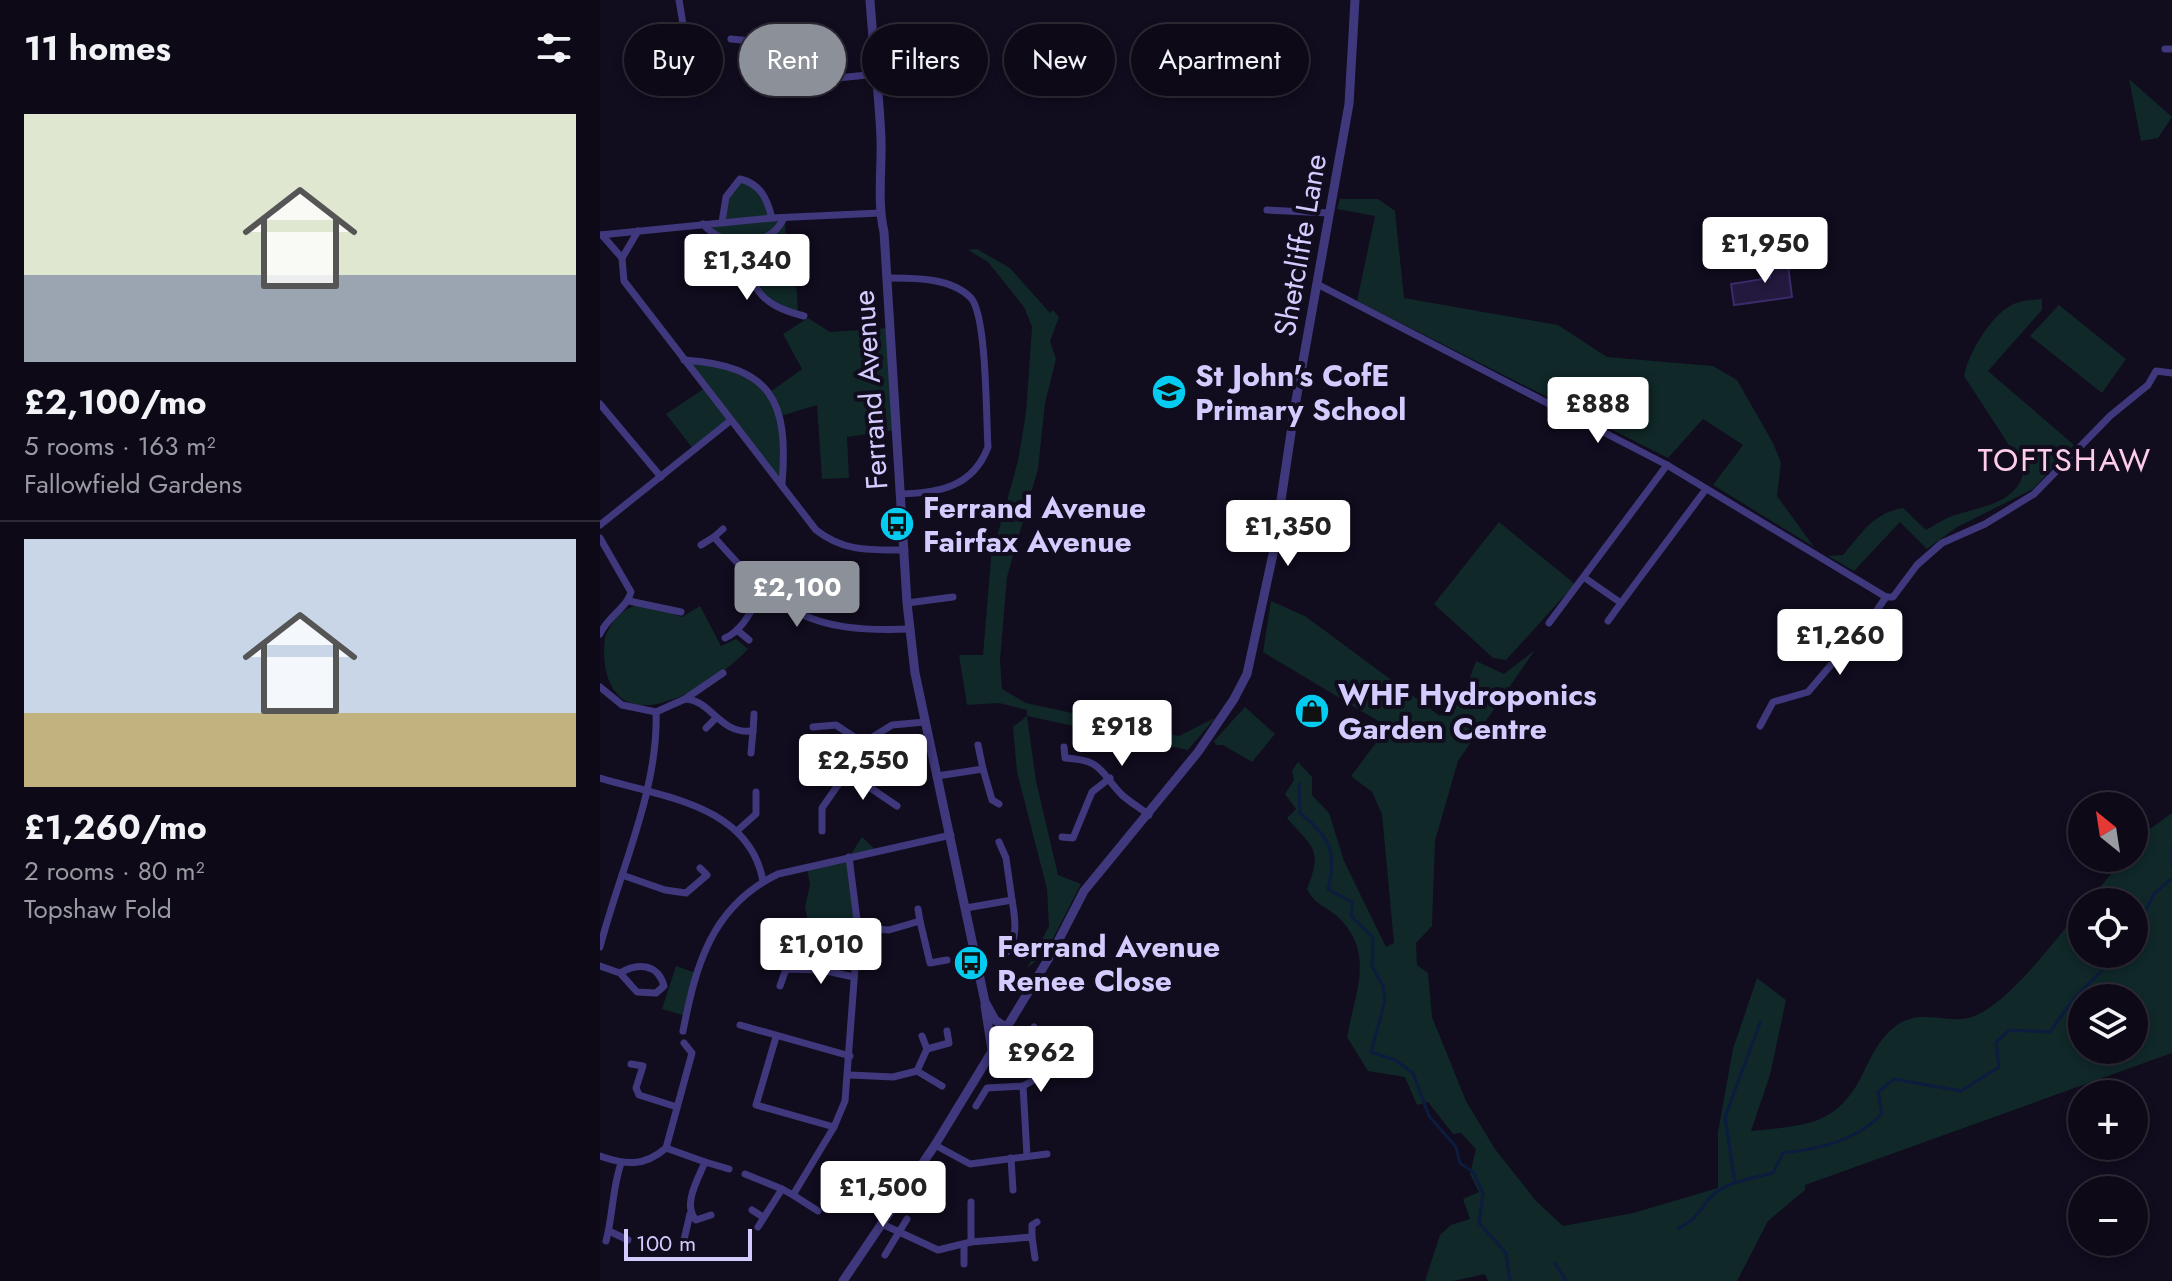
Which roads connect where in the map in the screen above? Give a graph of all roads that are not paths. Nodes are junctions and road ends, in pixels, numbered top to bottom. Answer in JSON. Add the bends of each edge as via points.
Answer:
{"nodes":[{"id":1,"x":679,"y":0,"type":"edge"},
{"id":2,"x":870,"y":0,"type":"edge"},
{"id":3,"x":1355,"y":0,"type":"edge"},
{"id":4,"x":683,"y":24,"type":"dead end"},
{"id":5,"x":872,"y":24,"type":"edge"},
{"id":6,"x":731,"y":39,"type":"dead end"},
{"id":7,"x":862,"y":76,"type":"edge"},
{"id":8,"x":878,"y":96,"type":"edge"},
{"id":9,"x":1274,"y":199,"type":"dead end"},
{"id":10,"x":880,"y":213,"type":"junction"},
{"id":11,"x":1329,"y":213,"type":"junction"},
{"id":12,"x":772,"y":218,"type":"junction"},
{"id":13,"x":784,"y":218,"type":"junction"},
{"id":14,"x":722,"y":222,"type":"junction"},
{"id":15,"x":703,"y":224,"type":"junction"},
{"id":16,"x":638,"y":231,"type":"junction"},
{"id":17,"x":601,"y":235,"type":"edge"},
{"id":18,"x":744,"y":242,"type":"junction"},
{"id":19,"x":622,"y":258,"type":"junction"},
{"id":20,"x":887,"y":278,"type":"junction"},
{"id":21,"x":1317,"y":284,"type":"junction"},
{"id":22,"x":804,"y":316,"type":"dead end"},
{"id":23,"x":684,"y":360,"type":"junction"},
{"id":24,"x":2172,"y":373,"type":"edge"},
{"id":25,"x":600,"y":404,"type":"edge"},
{"id":26,"x":730,"y":421,"type":"junction"},
{"id":27,"x":1667,"y":465,"type":"junction"},
{"id":28,"x":661,"y":477,"type":"junction"},
{"id":29,"x":782,"y":484,"type":"junction"},
{"id":30,"x":1706,"y":489,"type":"junction"},
{"id":31,"x":900,"y":494,"type":"junction"},
{"id":32,"x":600,"y":525,"type":"edge"},
{"id":33,"x":723,"y":529,"type":"dead end"},
{"id":34,"x":714,"y":537,"type":"junction"},
{"id":35,"x":600,"y":538,"type":"edge"},
{"id":36,"x":701,"y":545,"type":"dead end"},
{"id":37,"x":905,"y":550,"type":"junction"},
{"id":38,"x":1585,"y":578,"type":"junction"},
{"id":39,"x":762,"y":591,"type":"junction"},
{"id":40,"x":953,"y":597,"type":"dead end"},
{"id":41,"x":1886,"y":597,"type":"junction"},
{"id":42,"x":629,"y":601,"type":"junction"},
{"id":43,"x":907,"y":603,"type":"junction"},
{"id":44,"x":1621,"y":603,"type":"junction"},
{"id":45,"x":681,"y":612,"type":"dead end"},
{"id":46,"x":1608,"y":621,"type":"dead end"},
{"id":47,"x":1549,"y":623,"type":"dead end"},
{"id":48,"x":910,"y":629,"type":"junction"},
{"id":49,"x":737,"y":630,"type":"junction"},
{"id":50,"x":600,"y":634,"type":"edge"},
{"id":51,"x":725,"y":638,"type":"dead end"},
{"id":52,"x":749,"y":640,"type":"dead end"},
{"id":53,"x":723,"y":673,"type":"dead end"},
{"id":54,"x":600,"y":687,"type":"edge"},
{"id":55,"x":685,"y":699,"type":"junction"},
{"id":56,"x":656,"y":712,"type":"junction"},
{"id":57,"x":754,"y":714,"type":"dead end"},
{"id":58,"x":716,"y":718,"type":"junction"},
{"id":59,"x":925,"y":722,"type":"junction"},
{"id":60,"x":1760,"y":726,"type":"dead end"},
{"id":61,"x":813,"y":727,"type":"dead end"},
{"id":62,"x":706,"y":728,"type":"dead end"},
{"id":63,"x":753,"y":731,"type":"junction"},
{"id":64,"x":863,"y":743,"type":"junction"},
{"id":65,"x":981,"y":747,"type":"dead end"},
{"id":66,"x":1064,"y":747,"type":"dead end"},
{"id":67,"x":751,"y":753,"type":"dead end"},
{"id":68,"x":983,"y":769,"type":"junction"},
{"id":69,"x":847,"y":772,"type":"junction"},
{"id":70,"x":937,"y":776,"type":"junction"},
{"id":71,"x":600,"y":778,"type":"edge"},
{"id":72,"x":1110,"y":778,"type":"junction"},
{"id":73,"x":645,"y":792,"type":"junction"},
{"id":74,"x":756,"y":792,"type":"dead end"},
{"id":75,"x":897,"y":806,"type":"dead end"},
{"id":76,"x":987,"y":808,"type":"dead end"},
{"id":77,"x":756,"y":814,"type":"junction"},
{"id":78,"x":1149,"y":815,"type":"junction"},
{"id":79,"x":765,"y":819,"type":"dead end"},
{"id":80,"x":738,"y":830,"type":"junction"},
{"id":81,"x":822,"y":831,"type":"dead end"},
{"id":82,"x":951,"y":835,"type":"junction"},
{"id":83,"x":1062,"y":837,"type":"dead end"},
{"id":84,"x":1073,"y":838,"type":"junction"},
{"id":85,"x":999,"y":842,"type":"dead end"},
{"id":86,"x":1083,"y":844,"type":"dead end"},
{"id":87,"x":849,"y":857,"type":"junction"},
{"id":88,"x":700,"y":868,"type":"dead end"},
{"id":89,"x":622,"y":875,"type":"junction"},
{"id":90,"x":763,"y":881,"type":"junction"},
{"id":91,"x":1012,"y":900,"type":"junction"},
{"id":92,"x":966,"y":908,"type":"junction"},
{"id":93,"x":918,"y":909,"type":"dead end"},
{"id":94,"x":920,"y":921,"type":"junction"},
{"id":95,"x":858,"y":928,"type":"junction"},
{"id":96,"x":600,"y":947,"type":"edge"},
{"id":97,"x":1011,"y":951,"type":"dead end"},
{"id":98,"x":785,"y":959,"type":"dead end"},
{"id":99,"x":947,"y":960,"type":"dead end"},
{"id":100,"x":600,"y":966,"type":"edge"},
{"id":101,"x":786,"y":969,"type":"junction"},
{"id":102,"x":620,"y":973,"type":"junction"},
{"id":103,"x":854,"y":977,"type":"junction"},
{"id":104,"x":780,"y":986,"type":"dead end"},
{"id":105,"x":985,"y":1002,"type":"junction"},
{"id":106,"x":740,"y":1025,"type":"dead end"},
{"id":107,"x":1034,"y":1027,"type":"dead end"},
{"id":108,"x":1007,"y":1028,"type":"junction"},
{"id":109,"x":683,"y":1031,"type":"dead end"},
{"id":110,"x":947,"y":1031,"type":"dead end"},
{"id":111,"x":922,"y":1036,"type":"dead end"},
{"id":112,"x":776,"y":1037,"type":"junction"},
{"id":113,"x":684,"y":1043,"type":"dead end"},
{"id":114,"x":927,"y":1049,"type":"junction"},
{"id":115,"x":992,"y":1050,"type":"junction"},
{"id":116,"x":850,"y":1056,"type":"junction"},
{"id":117,"x":631,"y":1064,"type":"dead end"},
{"id":118,"x":917,"y":1071,"type":"junction"},
{"id":119,"x":850,"y":1075,"type":"junction"},
{"id":120,"x":1023,"y":1086,"type":"junction"},
{"id":121,"x":939,"y":1087,"type":"dead end"},
{"id":122,"x":976,"y":1106,"type":"dead end"},
{"id":123,"x":677,"y":1107,"type":"junction"},
{"id":124,"x":834,"y":1127,"type":"junction"},
{"id":125,"x":935,"y":1145,"type":"junction"},
{"id":126,"x":666,"y":1148,"type":"junction"},
{"id":127,"x":1047,"y":1154,"type":"dead end"},
{"id":128,"x":600,"y":1156,"type":"edge"},
{"id":129,"x":1027,"y":1156,"type":"junction"},
{"id":130,"x":1011,"y":1158,"type":"junction"},
{"id":131,"x":705,"y":1162,"type":"junction"},
{"id":132,"x":621,"y":1163,"type":"junction"},
{"id":133,"x":729,"y":1169,"type":"dead end"},
{"id":134,"x":745,"y":1174,"type":"dead end"},
{"id":135,"x":782,"y":1189,"type":"junction"},
{"id":136,"x":1013,"y":1190,"type":"dead end"},
{"id":137,"x":793,"y":1195,"type":"junction"},
{"id":138,"x":971,"y":1202,"type":"dead end"},
{"id":139,"x":752,"y":1210,"type":"dead end"},
{"id":140,"x":818,"y":1211,"type":"dead end"},
{"id":141,"x":690,"y":1214,"type":"junction"},
{"id":142,"x":711,"y":1215,"type":"dead end"},
{"id":143,"x":763,"y":1217,"type":"junction"},
{"id":144,"x":907,"y":1219,"type":"dead end"},
{"id":145,"x":1037,"y":1222,"type":"dead end"},
{"id":146,"x":882,"y":1224,"type":"junction"},
{"id":147,"x":758,"y":1227,"type":"dead end"},
{"id":148,"x":609,"y":1231,"type":"junction"},
{"id":149,"x":899,"y":1232,"type":"junction"},
{"id":150,"x":1032,"y":1237,"type":"junction"},
{"id":151,"x":628,"y":1240,"type":"dead end"},
{"id":152,"x":606,"y":1241,"type":"dead end"},
{"id":153,"x":683,"y":1244,"type":"dead end"},
{"id":154,"x":967,"y":1244,"type":"junction"},
{"id":155,"x":885,"y":1255,"type":"dead end"},
{"id":156,"x":1035,"y":1258,"type":"dead end"},
{"id":157,"x":964,"y":1264,"type":"dead end"},
{"id":158,"x":843,"y":1281,"type":"edge"}],
"edges":[{"from":1,"to":4,"type":"street"},
{"from":2,"to":5,"type":"street","name":"Ferrand Avenue"},
{"from":3,"to":11,"type":"street","name":"Shetcliffe Lane","via":[[1349,104]]},
{"from":6,"to":7,"type":"street","via":[[783,44],[801,73],[818,80]]},
{"from":8,"to":10,"type":"street","name":"Ferrand Avenue"},
{"from":9,"to":11,"type":"street","via":[[1271,210]]},
{"from":10,"to":13,"type":"street"},
{"from":10,"to":20,"type":"street","name":"Ferrand Avenue"},
{"from":11,"to":21,"type":"street","name":"Shetcliffe Lane"},
{"from":12,"to":13,"type":"street"},
{"from":12,"to":14,"type":"street"},
{"from":12,"to":14,"type":"street","via":[[762,192],[740,179],[726,197]]},
{"from":13,"to":18,"type":"street","via":[[771,235]]},
{"from":14,"to":15,"type":"street"},
{"from":15,"to":16,"type":"street"},
{"from":15,"to":18,"type":"street","via":[[718,238]]},
{"from":16,"to":17,"type":"street"},
{"from":16,"to":19,"type":"street"},
{"from":17,"to":19,"type":"street"},
{"from":18,"to":22,"type":"street","via":[[754,287],[767,302]]},
{"from":19,"to":23,"type":"street","via":[[624,281]]},
{"from":20,"to":31,"type":"street","name":"Ferrand Avenue"},
{"from":20,"to":31,"type":"street","via":[[922,278],[964,293],[976,307],[983,344],[988,447],[983,461],[974,474],[953,486],[934,493]]},
{"from":21,"to":27,"type":"street"},
{"from":21,"to":78,"type":"street","name":"Shetcliffe Lane","via":[[1273,554],[1247,674],[1198,752]]},
{"from":23,"to":26,"type":"street"},
{"from":23,"to":29,"type":"street","via":[[743,372],[770,392],[781,416]]},
{"from":24,"to":41,"type":"street","via":[[2156,371],[2148,385],[2034,494],[1942,543],[1893,597]]},
{"from":25,"to":28,"type":"street"},
{"from":26,"to":28,"type":"street"},
{"from":26,"to":29,"type":"street"},
{"from":27,"to":30,"type":"street"},
{"from":27,"to":38,"type":"street"},
{"from":28,"to":32,"type":"street"},
{"from":29,"to":37,"type":"street","via":[[831,542],[857,551]]},
{"from":30,"to":41,"type":"street"},
{"from":30,"to":44,"type":"street"},
{"from":31,"to":37,"type":"street","name":"Ferrand Avenue"},
{"from":33,"to":34,"type":"street"},
{"from":34,"to":36,"type":"street"},
{"from":34,"to":39,"type":"street"},
{"from":35,"to":42,"type":"street","via":[[631,592]]},
{"from":37,"to":43,"type":"street","name":"Ferrand Avenue"},
{"from":38,"to":44,"type":"street"},
{"from":38,"to":47,"type":"street"},
{"from":39,"to":48,"type":"street","via":[[819,622],[868,631]]},
{"from":39,"to":49,"type":"street"},
{"from":40,"to":43,"type":"street"},
{"from":41,"to":60,"type":"street","via":[[1853,645],[1808,692],[1773,702]]},
{"from":42,"to":45,"type":"street"},
{"from":42,"to":50,"type":"street"},
{"from":43,"to":48,"type":"street","name":"Ferrand Avenue"},
{"from":44,"to":46,"type":"street"},
{"from":48,"to":59,"type":"street","name":"Ferrand Avenue"},
{"from":49,"to":51,"type":"street"},
{"from":49,"to":52,"type":"street"},
{"from":53,"to":55,"type":"street"},
{"from":54,"to":56,"type":"street","via":[[622,705]]},
{"from":55,"to":56,"type":"street"},
{"from":55,"to":58,"type":"street","via":[[696,701]]},
{"from":56,"to":73,"type":"street","via":[[657,737]]},
{"from":57,"to":63,"type":"street"},
{"from":58,"to":62,"type":"street"},
{"from":58,"to":63,"type":"street","via":[[728,728]]},
{"from":59,"to":64,"type":"street","via":[[892,725]]},
{"from":59,"to":70,"type":"street","name":"Ferrand Avenue"},
{"from":61,"to":64,"type":"street","via":[[836,725]]},
{"from":63,"to":67,"type":"street"},
{"from":64,"to":69,"type":"street"},
{"from":65,"to":68,"type":"street"},
{"from":66,"to":72,"type":"street","via":[[1065,758],[1098,764]]},
{"from":68,"to":70,"type":"street"},
{"from":68,"to":76,"type":"street","via":[[996,802]]},
{"from":69,"to":75,"type":"street"},
{"from":69,"to":81,"type":"street","via":[[822,808]]},
{"from":70,"to":82,"type":"street","name":"Ferrand Avenue"},
{"from":71,"to":73,"type":"street"},
{"from":72,"to":78,"type":"street"},
{"from":72,"to":84,"type":"street","via":[[1092,792]]},
{"from":73,"to":80,"type":"street","via":[[711,812]]},
{"from":73,"to":89,"type":"street"},
{"from":74,"to":77,"type":"street"},
{"from":77,"to":79,"type":"street"},
{"from":77,"to":80,"type":"street"},
{"from":78,"to":108,"type":"street","name":"Shetcliffe Lane","via":[[1084,891]]},
{"from":80,"to":90,"type":"street","via":[[759,863]]},
{"from":82,"to":87,"type":"street"},
{"from":82,"to":92,"type":"street","name":"Ferrand Avenue"},
{"from":83,"to":84,"type":"street"},
{"from":84,"to":86,"type":"street"},
{"from":85,"to":91,"type":"street","via":[[1009,857]]},
{"from":87,"to":90,"type":"street"},
{"from":87,"to":95,"type":"street"},
{"from":88,"to":89,"type":"street","via":[[707,875],[686,893]]},
{"from":89,"to":96,"type":"street"},
{"from":90,"to":109,"type":"street","via":[[728,909],[712,931]]},
{"from":91,"to":92,"type":"street"},
{"from":91,"to":97,"type":"street"},
{"from":92,"to":105,"type":"street","name":"Ferrand Avenue"},
{"from":93,"to":94,"type":"street"},
{"from":94,"to":95,"type":"street","via":[[889,930]]},
{"from":94,"to":99,"type":"street","via":[[929,967]]},
{"from":95,"to":103,"type":"street"},
{"from":98,"to":101,"type":"street"},
{"from":100,"to":102,"type":"street"},
{"from":101,"to":103,"type":"street"},
{"from":101,"to":104,"type":"street"},
{"from":102,"to":102,"type":"street","via":[[644,966],[657,972],[664,986],[656,993],[637,992]]},
{"from":103,"to":116,"type":"street"},
{"from":105,"to":108,"type":"street","name":"Ferrand Avenue"},
{"from":105,"to":115,"type":"street"},
{"from":106,"to":112,"type":"street"},
{"from":107,"to":120,"type":"street","via":[[1029,1034],[1037,1080]]},
{"from":108,"to":115,"type":"street","name":"Shetcliffe Lane"},
{"from":110,"to":114,"type":"street","via":[[950,1044]]},
{"from":111,"to":114,"type":"street"},
{"from":112,"to":116,"type":"street"},
{"from":112,"to":124,"type":"street","via":[[756,1105]]},
{"from":113,"to":123,"type":"street","via":[[692,1053]]},
{"from":114,"to":118,"type":"street"},
{"from":115,"to":125,"type":"street","name":"Shetcliffe Lane"},
{"from":116,"to":119,"type":"street"},
{"from":117,"to":123,"type":"street","via":[[643,1066],[639,1095]]},
{"from":118,"to":119,"type":"street","via":[[893,1077]]},
{"from":118,"to":121,"type":"street"},
{"from":119,"to":124,"type":"street"},
{"from":120,"to":122,"type":"street","via":[[987,1088]]},
{"from":120,"to":129,"type":"street"},
{"from":123,"to":126,"type":"street"},
{"from":124,"to":137,"type":"street"},
{"from":125,"to":130,"type":"street","via":[[970,1164]]},
{"from":125,"to":146,"type":"street","name":"Shetcliffe Lane"},
{"from":126,"to":131,"type":"street"},
{"from":126,"to":132,"type":"street","via":[[640,1164]]},
{"from":127,"to":129,"type":"street"},
{"from":128,"to":132,"type":"street"},
{"from":129,"to":130,"type":"street"},
{"from":130,"to":136,"type":"street"},
{"from":131,"to":133,"type":"street"},
{"from":131,"to":141,"type":"street"},
{"from":132,"to":148,"type":"street"},
{"from":134,"to":135,"type":"street"},
{"from":135,"to":137,"type":"street"},
{"from":135,"to":143,"type":"street"},
{"from":137,"to":140,"type":"street"},
{"from":138,"to":154,"type":"street"},
{"from":139,"to":143,"type":"street"},
{"from":141,"to":142,"type":"street","via":[[696,1220]]},
{"from":141,"to":153,"type":"street"},
{"from":143,"to":147,"type":"street"},
{"from":144,"to":149,"type":"street"},
{"from":145,"to":150,"type":"street"},
{"from":146,"to":149,"type":"street"},
{"from":146,"to":158,"type":"street","name":"Shetcliffe Lane"},
{"from":148,"to":151,"type":"street"},
{"from":148,"to":152,"type":"street"},
{"from":149,"to":154,"type":"street","via":[[938,1250]]},
{"from":149,"to":155,"type":"street"},
{"from":150,"to":154,"type":"street"},
{"from":150,"to":156,"type":"street"},
{"from":154,"to":157,"type":"street"}]}
